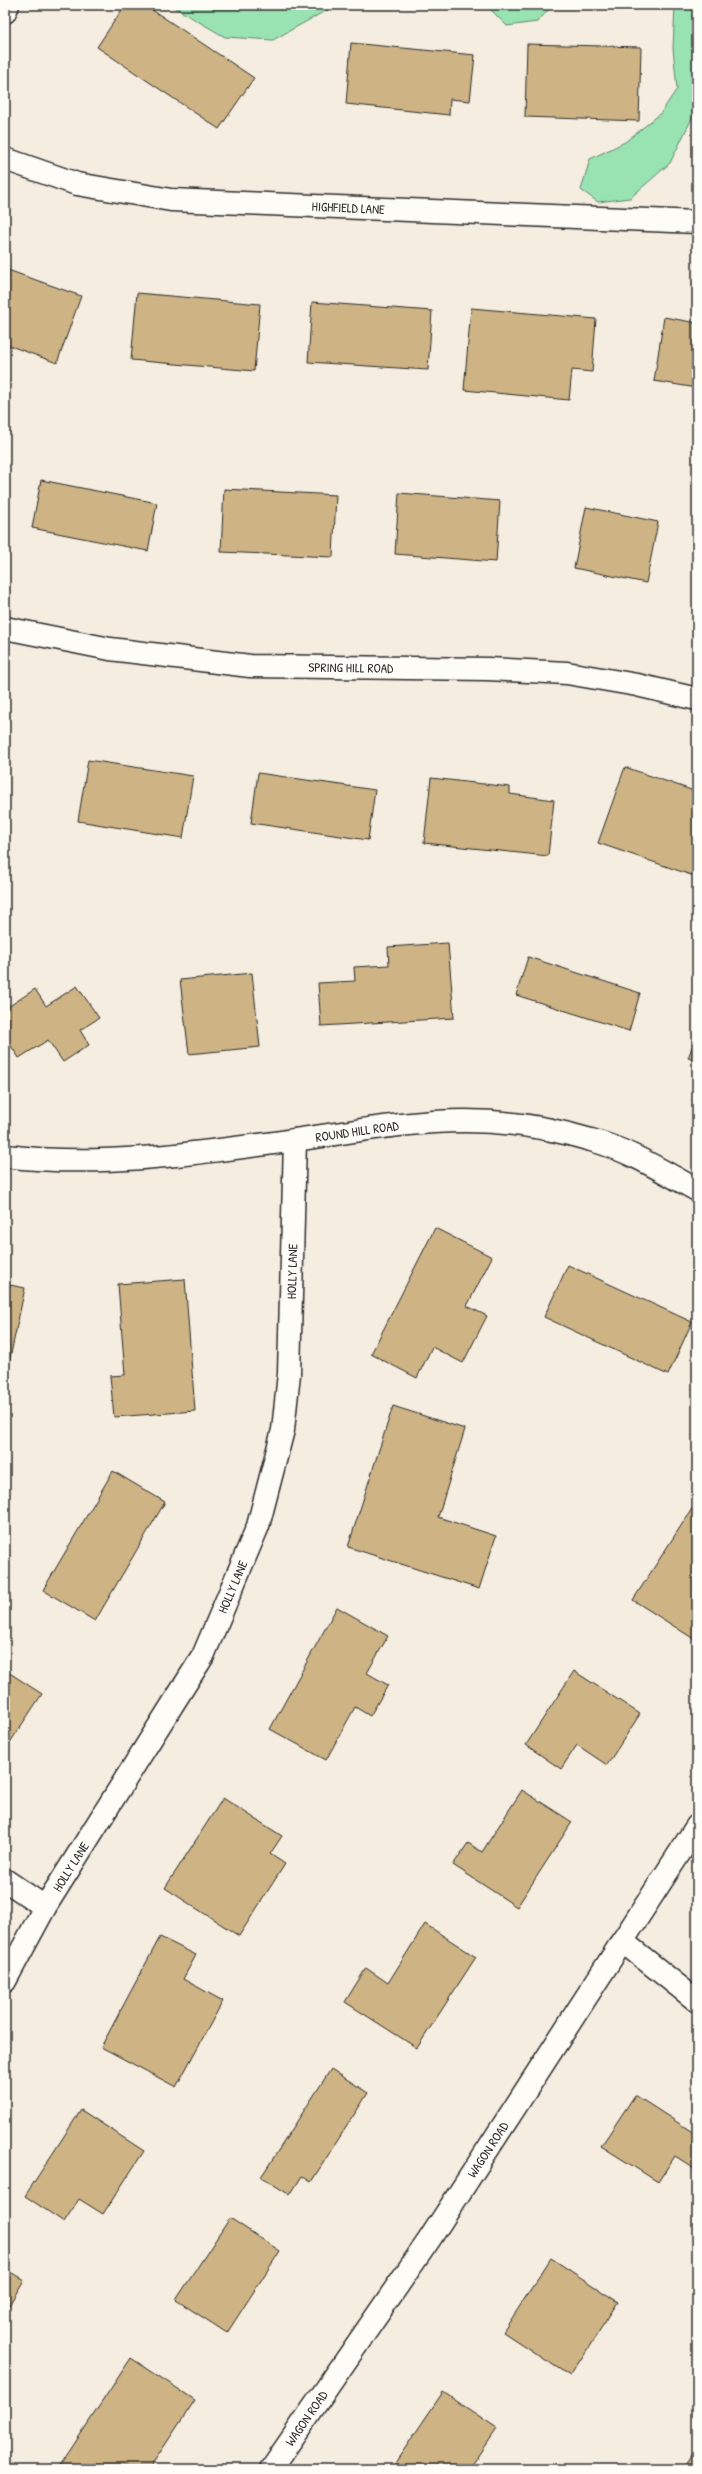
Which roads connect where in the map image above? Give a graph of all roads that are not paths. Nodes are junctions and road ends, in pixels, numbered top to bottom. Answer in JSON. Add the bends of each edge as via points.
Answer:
{"nodes":[{"id":1,"x":8,"y":5,"type":"edge"},
{"id":2,"x":5,"y":12,"type":"edge"},
{"id":3,"x":5,"y":159,"type":"edge"},
{"id":4,"x":697,"y":222,"type":"edge"},
{"id":5,"x":5,"y":628,"type":"edge"},
{"id":6,"x":697,"y":699,"type":"edge"},
{"id":7,"x":295,"y":1140,"type":"junction"},
{"id":8,"x":5,"y":1156,"type":"edge"},
{"id":9,"x":697,"y":1190,"type":"edge"},
{"id":10,"x":697,"y":1826,"type":"edge"},
{"id":11,"x":5,"y":1880,"type":"edge"},
{"id":12,"x":46,"y":1907,"type":"junction"},
{"id":13,"x":622,"y":1941,"type":"junction"},
{"id":14,"x":5,"y":1981,"type":"edge"},
{"id":15,"x":697,"y":2001,"type":"edge"},
{"id":16,"x":271,"y":2469,"type":"edge"}],
"edges":[{"from":1,"to":2,"type":"street"},
{"from":3,"to":4,"type":"street","name":"HIGHFIELD LANE","via":[[77,184],[171,200]]},
{"from":5,"to":6,"type":"street","name":"SPRING HILL ROAD","via":[[110,650],[250,666],[488,669],[567,673]]},
{"from":7,"to":8,"type":"street","name":"ROUND HILL ROAD","via":[[132,1159],[44,1161]]},
{"from":7,"to":9,"type":"street","name":"ROUND HILL ROAD","via":[[394,1125],[444,1122],[534,1126],[593,1140],[652,1165]]},
{"from":7,"to":12,"type":"street","name":"HOLLY LANE","via":[[289,1374],[283,1430],[258,1526],[203,1656]]},
{"from":10,"to":13,"type":"street","name":"WAGON ROAD"},
{"from":11,"to":12,"type":"street"},
{"from":12,"to":14,"type":"street","name":"HOLLY LANE"},
{"from":13,"to":15,"type":"street"},
{"from":13,"to":16,"type":"street","name":"WAGON ROAD","via":[[429,2240]]}]}
